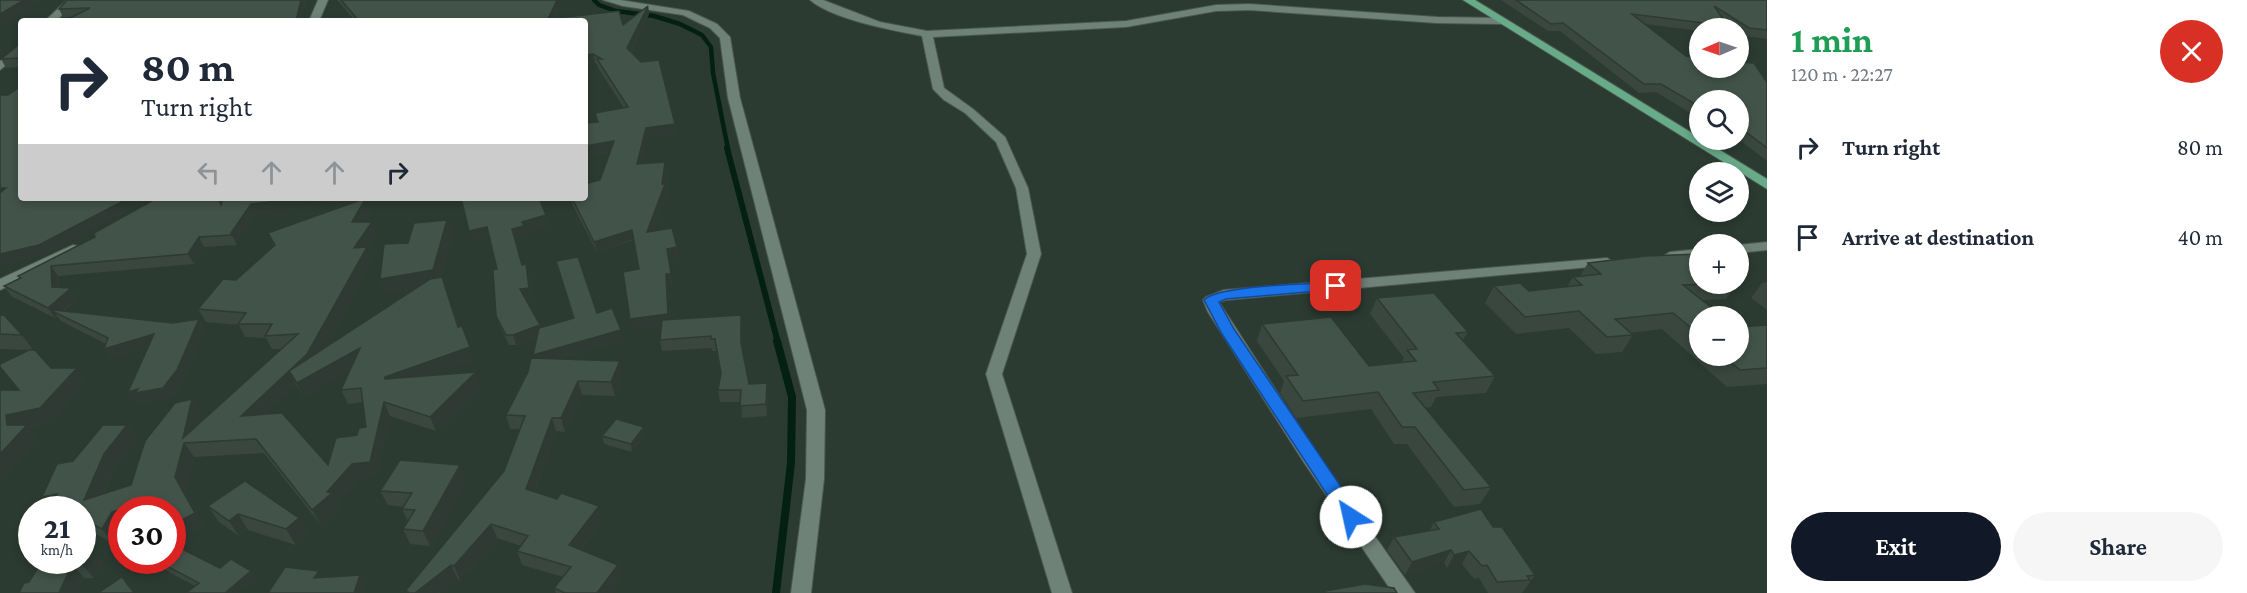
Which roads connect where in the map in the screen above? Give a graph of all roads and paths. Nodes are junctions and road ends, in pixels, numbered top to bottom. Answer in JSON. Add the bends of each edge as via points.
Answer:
{"nodes":[{"id":1,"x":72,"y":0,"type":"edge"},
{"id":2,"x":323,"y":0,"type":"edge"},
{"id":3,"x":608,"y":0,"type":"edge"},
{"id":4,"x":815,"y":0,"type":"edge"},
{"id":5,"x":1468,"y":0,"type":"edge"},
{"id":6,"x":53,"y":18,"type":"edge"},
{"id":7,"x":315,"y":18,"type":"edge"},
{"id":8,"x":1500,"y":21,"type":"junction"},
{"id":9,"x":927,"y":34,"type":"junction"},
{"id":10,"x":18,"y":50,"type":"edge"},
{"id":11,"x":0,"y":67,"type":"edge"},
{"id":12,"x":1767,"y":185,"type":"edge"},
{"id":13,"x":85,"y":244,"type":"edge"},
{"id":14,"x":1767,"y":246,"type":"edge"},
{"id":15,"x":1749,"y":248,"type":"edge"},
{"id":16,"x":1689,"y":254,"type":"edge"},
{"id":17,"x":1653,"y":258,"type":"edge"},
{"id":18,"x":1618,"y":261,"type":"edge"},
{"id":19,"x":0,"y":285,"type":"edge"},
{"id":20,"x":801,"y":593,"type":"edge"},
{"id":21,"x":1062,"y":593,"type":"edge"},
{"id":22,"x":1405,"y":593,"type":"edge"}],
"edges":[{"from":1,"to":6,"type":"street"},
{"from":2,"to":7,"type":"street"},
{"from":3,"to":20,"type":"street","via":[[670,9],[719,29],[725,37],[734,98],[816,410],[815,479]]},
{"from":4,"to":9,"type":"street","via":[[878,24]]},
{"from":5,"to":8,"type":"main road"},
{"from":8,"to":9,"type":"street","via":[[1250,7],[1216,8],[1126,24]]},
{"from":8,"to":12,"type":"main road"},
{"from":9,"to":21,"type":"street","via":[[939,89],[1001,140],[1022,188],[1034,254],[994,374]]},
{"from":10,"to":11,"type":"street"},
{"from":13,"to":19,"type":"street"},
{"from":14,"to":15,"type":"street"},
{"from":16,"to":17,"type":"street"},
{"from":18,"to":22,"type":"street","via":[[1224,295],[1211,300],[1311,459]]}]}
